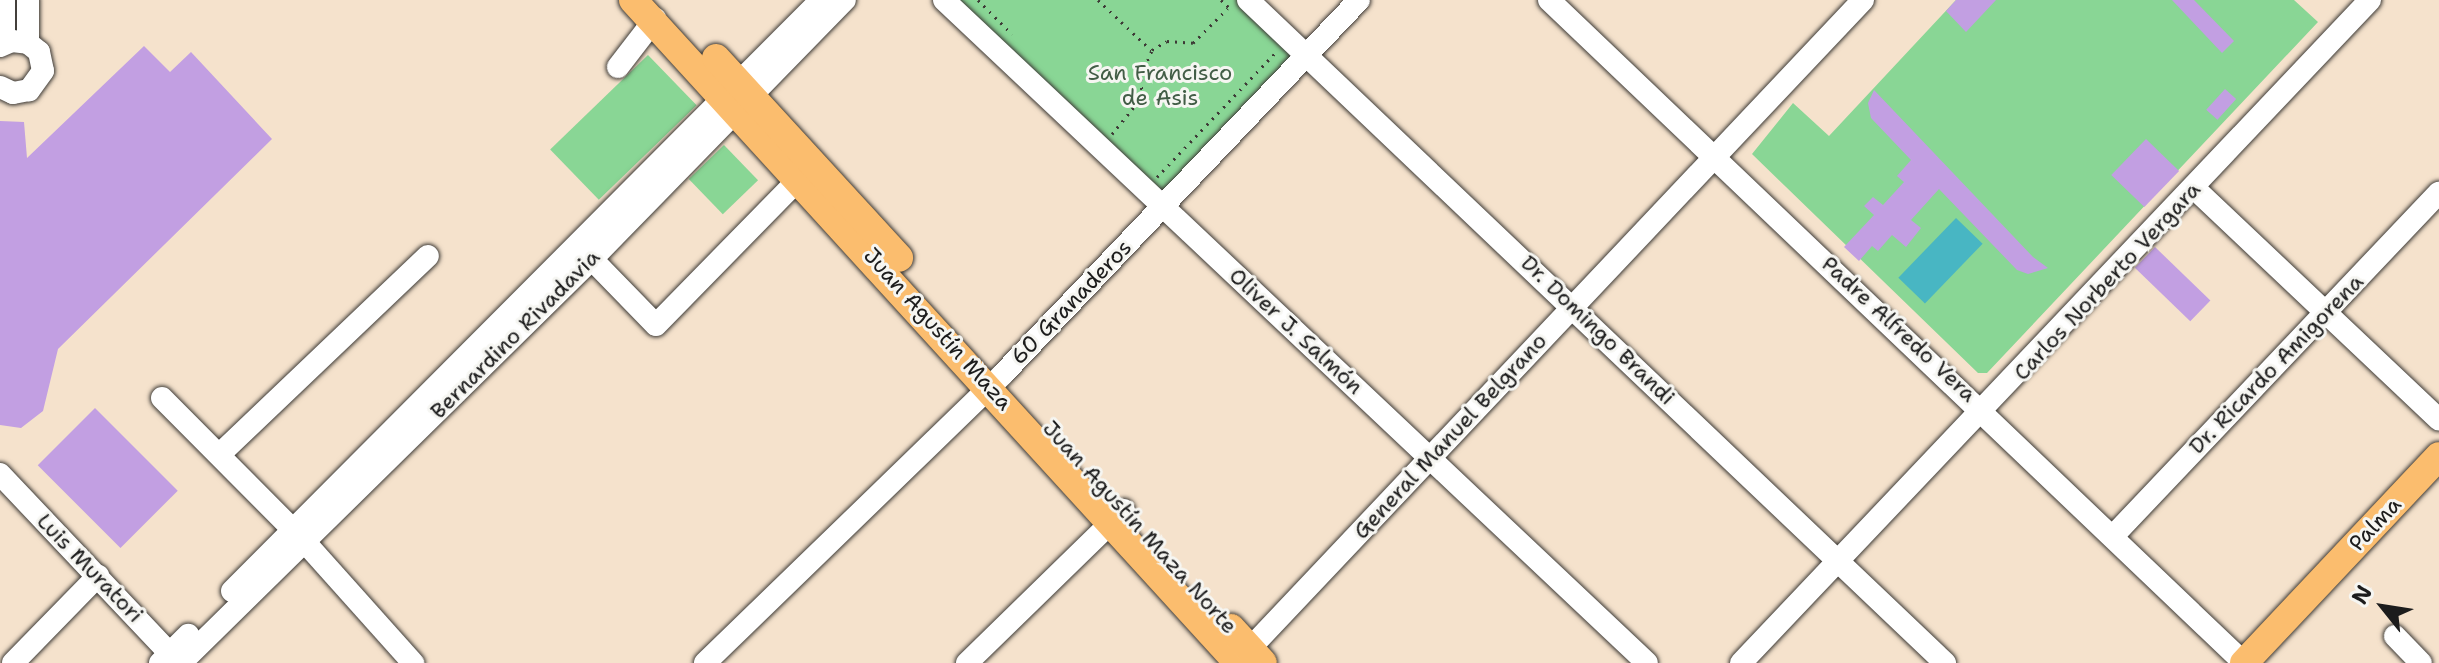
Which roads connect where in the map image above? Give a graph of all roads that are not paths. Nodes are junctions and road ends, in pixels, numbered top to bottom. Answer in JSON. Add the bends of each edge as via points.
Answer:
{"nodes":[{"id":1,"x":4,"y":0,"type":"edge"},
{"id":2,"x":28,"y":0,"type":"edge"},
{"id":3,"x":633,"y":0,"type":"edge"},
{"id":4,"x":821,"y":0,"type":"edge"},
{"id":5,"x":845,"y":0,"type":"edge"},
{"id":6,"x":944,"y":0,"type":"edge"},
{"id":7,"x":1359,"y":0,"type":"edge"},
{"id":8,"x":1549,"y":0,"type":"edge"},
{"id":9,"x":1863,"y":0,"type":"edge"},
{"id":10,"x":2370,"y":0,"type":"edge"},
{"id":11,"x":1238,"y":8,"type":"edge"},
{"id":12,"x":659,"y":10,"type":"edge"},
{"id":13,"x":28,"y":43,"type":"junction"},
{"id":14,"x":2,"y":45,"type":"edge"},
{"id":15,"x":1307,"y":55,"type":"junction"},
{"id":16,"x":618,"y":67,"type":"dead end"},
{"id":17,"x":0,"y":87,"type":"edge"},
{"id":18,"x":740,"y":98,"type":"junction"},
{"id":19,"x":1714,"y":155,"type":"junction"},
{"id":20,"x":800,"y":178,"type":"junction"},
{"id":21,"x":2194,"y":188,"type":"junction"},
{"id":22,"x":2439,"y":193,"type":"edge"},
{"id":23,"x":1165,"y":205,"type":"junction"},
{"id":24,"x":584,"y":252,"type":"junction"},
{"id":25,"x":428,"y":256,"type":"dead end"},
{"id":26,"x":1572,"y":305,"type":"junction"},
{"id":27,"x":2325,"y":313,"type":"junction"},
{"id":28,"x":995,"y":378,"type":"junction"},
{"id":29,"x":162,"y":398,"type":"dead end"},
{"id":30,"x":1985,"y":411,"type":"junction"},
{"id":31,"x":2439,"y":420,"type":"edge"},
{"id":32,"x":220,"y":454,"type":"junction"},
{"id":33,"x":1430,"y":457,"type":"junction"},
{"id":34,"x":2437,"y":467,"type":"edge"},
{"id":35,"x":0,"y":474,"type":"edge"},
{"id":36,"x":1118,"y":516,"type":"junction"},
{"id":37,"x":2114,"y":535,"type":"junction"},
{"id":38,"x":299,"y":536,"type":"junction"},
{"id":39,"x":1840,"y":562,"type":"junction"},
{"id":40,"x":98,"y":576,"type":"junction"},
{"id":41,"x":2395,"y":636,"type":"dead end"},
{"id":42,"x":173,"y":660,"type":"edge"},
{"id":43,"x":1245,"y":660,"type":"edge"},
{"id":44,"x":13,"y":663,"type":"edge"},
{"id":45,"x":413,"y":663,"type":"edge"},
{"id":46,"x":705,"y":663,"type":"edge"},
{"id":47,"x":967,"y":663,"type":"edge"},
{"id":48,"x":1647,"y":663,"type":"edge"},
{"id":49,"x":1741,"y":663,"type":"edge"},
{"id":50,"x":1945,"y":663,"type":"edge"},
{"id":51,"x":2244,"y":663,"type":"edge"},
{"id":52,"x":2269,"y":663,"type":"edge"},
{"id":53,"x":2421,"y":663,"type":"edge"}],
"edges":[{"from":1,"to":14,"type":"street"},
{"from":2,"to":13,"type":"street"},
{"from":3,"to":12,"type":"main road","name":"Juan Agustín Maza"},
{"from":4,"to":18,"type":"street","name":"Bernardino Rivadavia"},
{"from":5,"to":18,"type":"street","name":"Bernardino Rivadavia"},
{"from":6,"to":23,"type":"street","name":"Oliver J. Salmón"},
{"from":7,"to":15,"type":"street","name":"60 Granaderos"},
{"from":8,"to":19,"type":"street","name":"Padre Alfredo Vera"},
{"from":9,"to":19,"type":"street","name":"General Manuel Belgrano"},
{"from":10,"to":21,"type":"street","name":"Carlos Norberto Vergara"},
{"from":11,"to":15,"type":"street","name":"Dr. Domingo Brandi"},
{"from":12,"to":16,"type":"street"},
{"from":12,"to":18,"type":"main road","name":"Juan Agustín Maza"},
{"from":13,"to":14,"type":"street"},
{"from":13,"to":17,"type":"street","via":[[41,57],[41,78],[29,90],[13,93]]},
{"from":15,"to":23,"type":"street","name":"60 Granaderos"},
{"from":15,"to":26,"type":"street","name":"Dr. Domingo Brandi"},
{"from":18,"to":20,"type":"main road","name":"Juan Agustín Maza"},
{"from":18,"to":24,"type":"street","name":"Bernardino Rivadavia"},
{"from":18,"to":28,"type":"main road","name":"Juan Agustín Maza Norte"},
{"from":19,"to":26,"type":"street","name":"General Manuel Belgrano"},
{"from":19,"to":30,"type":"street","name":"Padre Alfredo Vera"},
{"from":20,"to":24,"type":"street","via":[[656,325]]},
{"from":20,"to":28,"type":"main road","name":"Juan Agustín Maza"},
{"from":21,"to":27,"type":"street"},
{"from":21,"to":30,"type":"street","name":"Carlos Norberto Vergara"},
{"from":22,"to":27,"type":"street","name":"Dr. Ricardo Amigorena"},
{"from":23,"to":28,"type":"street","name":"60 Granaderos"},
{"from":23,"to":33,"type":"street","name":"Oliver J. Salmón"},
{"from":24,"to":38,"type":"street","name":"Bernardino Rivadavia"},
{"from":25,"to":32,"type":"street"},
{"from":26,"to":33,"type":"street","name":"General Manuel Belgrano"},
{"from":26,"to":39,"type":"street","name":"Dr. Domingo Brandi"},
{"from":27,"to":31,"type":"street"},
{"from":27,"to":37,"type":"street","name":"Dr. Ricardo Amigorena"},
{"from":28,"to":36,"type":"main road","name":"Juan Agustín Maza Norte"},
{"from":28,"to":46,"type":"street","name":"60 Granaderos"},
{"from":29,"to":32,"type":"street"},
{"from":30,"to":37,"type":"street","name":"Padre Alfredo Vera"},
{"from":30,"to":39,"type":"street","name":"Carlos Norberto Vergara"},
{"from":32,"to":38,"type":"street"},
{"from":33,"to":43,"type":"street","name":"General Manuel Belgrano"},
{"from":33,"to":48,"type":"street","name":"Oliver J. Salmón"},
{"from":34,"to":51,"type":"main road","name":"Palma"},
{"from":34,"to":52,"type":"main road","name":"Palma"},
{"from":35,"to":40,"type":"street","name":"Luis Muratori"},
{"from":36,"to":43,"type":"main road","name":"Juan Agustín Maza Norte"},
{"from":36,"to":47,"type":"street"},
{"from":37,"to":51,"type":"street","name":"Padre Alfredo Vera"},
{"from":38,"to":42,"type":"street","name":"Bernardino Rivadavia"},
{"from":38,"to":45,"type":"street"},
{"from":39,"to":49,"type":"street","name":"Carlos Norberto Vergara"},
{"from":39,"to":50,"type":"street","name":"Dr. Domingo Brandi"},
{"from":40,"to":42,"type":"street","name":"Luis Muratori"},
{"from":40,"to":44,"type":"street"},
{"from":41,"to":53,"type":"street"}]}
